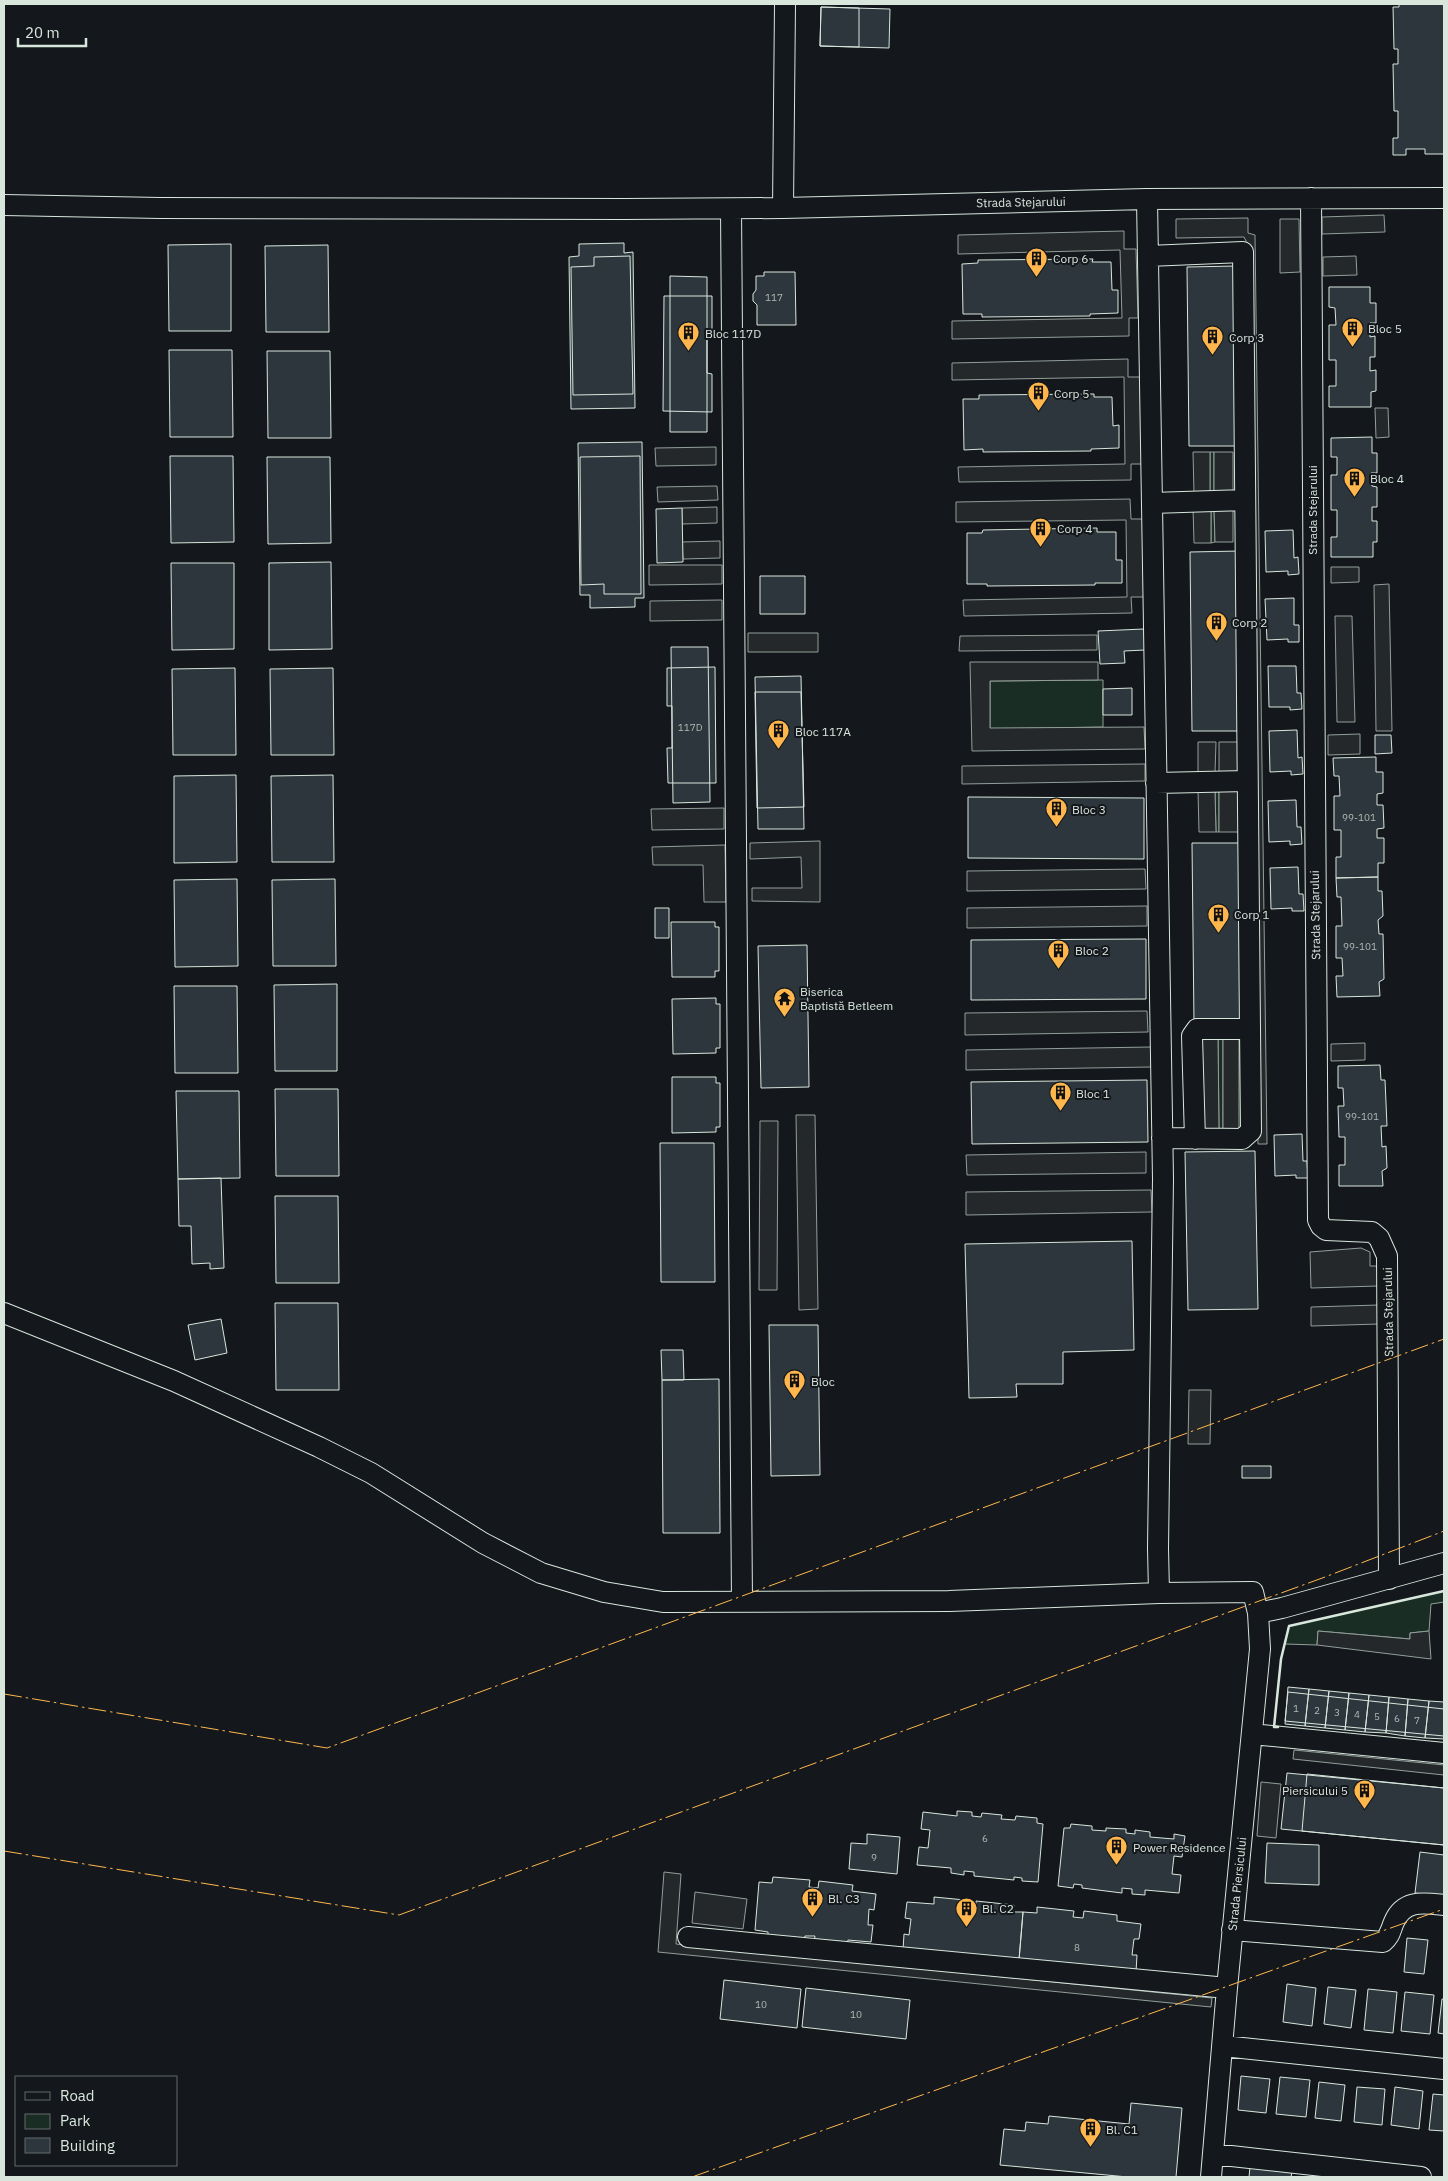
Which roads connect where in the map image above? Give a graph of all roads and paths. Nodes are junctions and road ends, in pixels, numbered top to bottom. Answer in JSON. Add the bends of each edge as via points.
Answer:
{"nodes":[{"id":1,"x":785,"y":4,"type":"edge"},
{"id":2,"x":1311,"y":198,"type":"junction"},
{"id":3,"x":1444,"y":198,"type":"edge"},
{"id":4,"x":1147,"y":199,"type":"junction"},
{"id":5,"x":4,"y":205,"type":"edge"},
{"id":6,"x":731,"y":208,"type":"junction"},
{"id":7,"x":784,"y":208,"type":"junction"},
{"id":8,"x":1148,"y":256,"type":"junction"},
{"id":9,"x":1245,"y":500,"type":"junction"},
{"id":10,"x":1152,"y":503,"type":"junction"},
{"id":11,"x":1246,"y":781,"type":"junction"},
{"id":12,"x":1156,"y":783,"type":"junction"},
{"id":13,"x":1250,"y":1029,"type":"junction"},
{"id":14,"x":1162,"y":1138,"type":"junction"},
{"id":15,"x":1195,"y":1139,"type":"junction"},
{"id":16,"x":4,"y":1312,"type":"edge"},
{"id":17,"x":1444,"y":1562,"type":"edge"},
{"id":18,"x":1389,"y":1579,"type":"junction"},
{"id":19,"x":1159,"y":1593,"type":"junction"},
{"id":20,"x":742,"y":1602,"type":"junction"},
{"id":21,"x":1258,"y":1614,"type":"junction"},
{"id":22,"x":1252,"y":1734,"type":"junction"},
{"id":23,"x":1444,"y":1753,"type":"edge"},
{"id":24,"x":1444,"y":1906,"type":"edge"},
{"id":25,"x":1232,"y":1930,"type":"junction"},
{"id":26,"x":688,"y":1937,"type":"dead end"},
{"id":27,"x":1227,"y":1988,"type":"junction"},
{"id":28,"x":1228,"y":2047,"type":"junction"},
{"id":29,"x":1444,"y":2068,"type":"edge"},
{"id":30,"x":1213,"y":2154,"type":"junction"},
{"id":31,"x":1211,"y":2177,"type":"edge"},
{"id":32,"x":1420,"y":2177,"type":"edge"}],
"edges":[{"from":1,"to":7,"type":"street"},
{"from":2,"to":3,"type":"street","name":"Strada Stejarului"},
{"from":2,"to":4,"type":"street","name":"Strada Stejarului"},
{"from":2,"to":18,"type":"street","name":"Strada Stejarului","via":[[1318,1220],[1326,1230],[1372,1232],[1379,1238],[1387,1256]]},
{"from":4,"to":7,"type":"street","name":"Strada Stejarului"},
{"from":4,"to":8,"type":"street"},
{"from":5,"to":6,"type":"street","name":"Strada Stejarului"},
{"from":6,"to":7,"type":"street","name":"Strada Stejarului"},
{"from":6,"to":20,"type":"street"},
{"from":8,"to":9,"type":"street","via":[[1243,252]]},
{"from":8,"to":10,"type":"street"},
{"from":9,"to":10,"type":"street"},
{"from":9,"to":11,"type":"street"},
{"from":10,"to":12,"type":"street"},
{"from":11,"to":12,"type":"street"},
{"from":11,"to":13,"type":"street"},
{"from":12,"to":14,"type":"street"},
{"from":13,"to":15,"type":"street","via":[[1251,1131],[1242,1139]]},
{"from":13,"to":15,"type":"street","via":[[1194,1031]]},
{"from":14,"to":15,"type":"street"},
{"from":14,"to":19,"type":"street"},
{"from":16,"to":20,"type":"street","via":[[174,1381],[318,1447],[371,1473],[483,1543],[541,1573],[604,1592],[663,1602]]},
{"from":17,"to":18,"type":"street"},
{"from":18,"to":21,"type":"street"},
{"from":19,"to":20,"type":"street","via":[[949,1601]]},
{"from":19,"to":21,"type":"street","name":"Strada Piersicului","via":[[1253,1592]]},
{"from":21,"to":22,"type":"street","name":"Strada Piersicului","via":[[1260,1649]]},
{"from":22,"to":23,"type":"street"},
{"from":22,"to":25,"type":"street","name":"Strada Piersicului"},
{"from":24,"to":25,"type":"street","via":[[1416,1903],[1404,1907],[1394,1922],[1391,1935],[1383,1942]]},
{"from":25,"to":27,"type":"street","name":"Strada Piersicului"},
{"from":26,"to":27,"type":"street"},
{"from":27,"to":28,"type":"street","name":"Strada Piersicului"},
{"from":28,"to":29,"type":"street"},
{"from":28,"to":30,"type":"street","name":"Strada Piersicului"},
{"from":30,"to":31,"type":"street","name":"Strada Piersicului"},
{"from":30,"to":32,"type":"street"}]}
